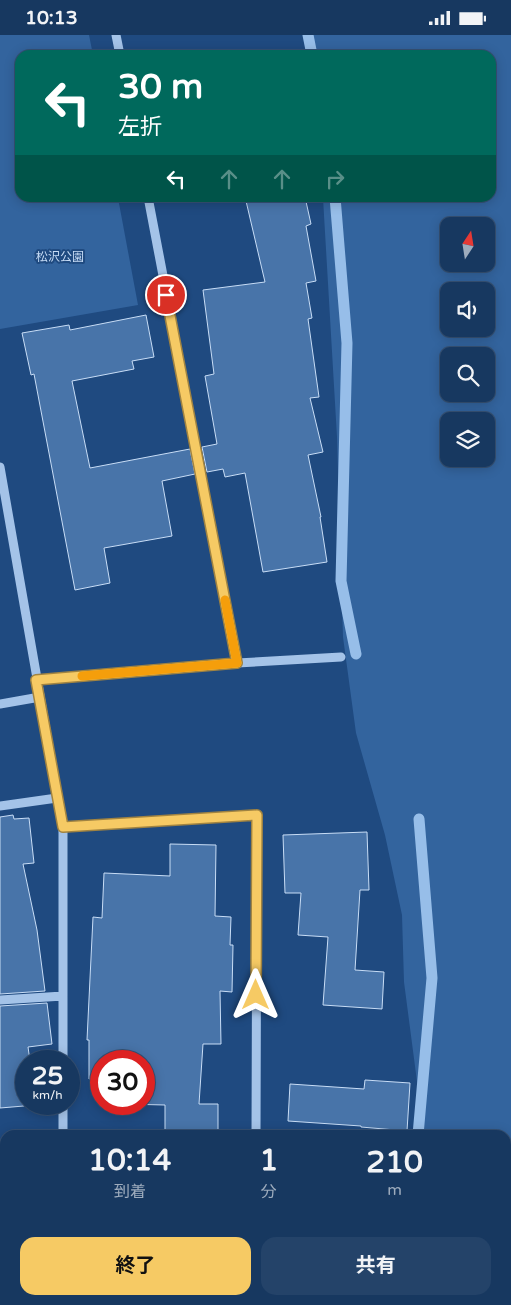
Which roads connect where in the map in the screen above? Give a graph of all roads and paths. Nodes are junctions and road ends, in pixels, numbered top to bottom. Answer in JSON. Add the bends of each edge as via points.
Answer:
{"nodes":[{"id":1,"x":116,"y":35,"type":"edge"},
{"id":2,"x":119,"y":50,"type":"edge"},
{"id":3,"x":149,"y":202,"type":"edge"},
{"id":4,"x":0,"y":467,"type":"edge"},
{"id":5,"x":341,"y":657,"type":"dead end"},
{"id":6,"x":237,"y":663,"type":"junction"},
{"id":7,"x":36,"y":680,"type":"junction"},
{"id":8,"x":40,"y":697,"type":"junction"},
{"id":9,"x":0,"y":703,"type":"edge"},
{"id":10,"x":58,"y":798,"type":"junction"},
{"id":11,"x":0,"y":807,"type":"edge"},
{"id":12,"x":63,"y":827,"type":"junction"},
{"id":13,"x":63,"y":996,"type":"junction"},
{"id":14,"x":0,"y":1000,"type":"edge"},
{"id":15,"x":63,"y":1050,"type":"edge"},
{"id":16,"x":63,"y":1115,"type":"edge"},
{"id":17,"x":63,"y":1130,"type":"edge"},
{"id":18,"x":256,"y":1130,"type":"edge"}],
"edges":[{"from":1,"to":2,"type":"street"},
{"from":3,"to":6,"type":"street"},
{"from":4,"to":7,"type":"street"},
{"from":5,"to":6,"type":"street"},
{"from":6,"to":7,"type":"street"},
{"from":7,"to":8,"type":"street"},
{"from":8,"to":9,"type":"street"},
{"from":8,"to":10,"type":"street"},
{"from":10,"to":11,"type":"street"},
{"from":10,"to":12,"type":"street"},
{"from":12,"to":13,"type":"street"},
{"from":12,"to":18,"type":"street","via":[[257,815]]},
{"from":13,"to":14,"type":"street"},
{"from":13,"to":15,"type":"street"},
{"from":16,"to":17,"type":"street"}]}
